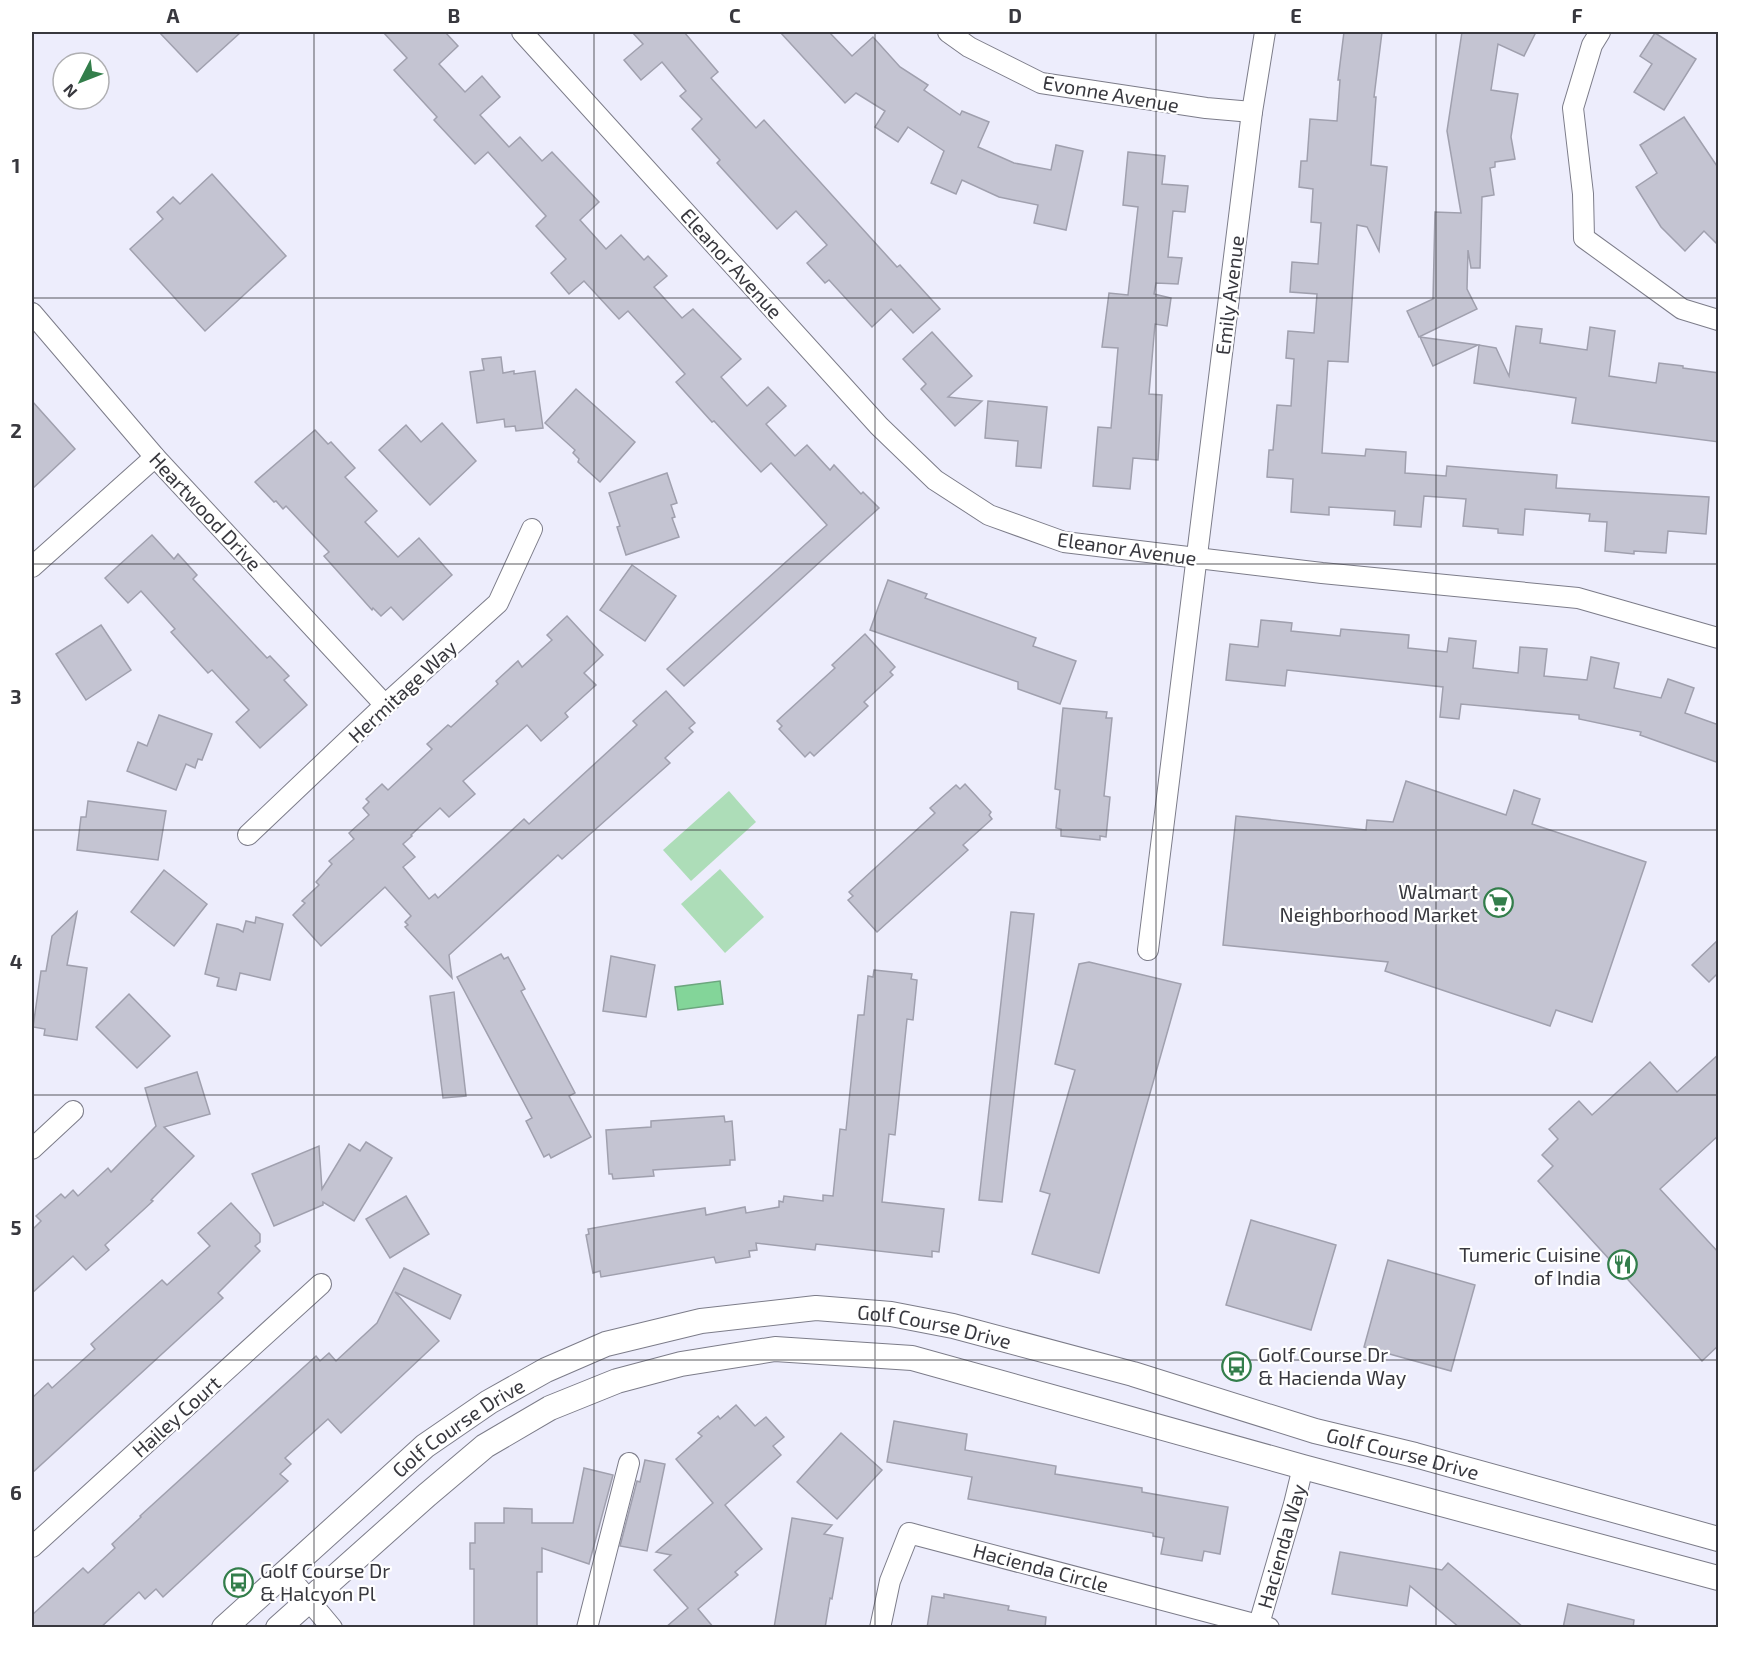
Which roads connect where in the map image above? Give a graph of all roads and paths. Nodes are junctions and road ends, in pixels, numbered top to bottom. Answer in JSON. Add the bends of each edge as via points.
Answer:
{"nodes":[{"id":1,"x":522,"y":32,"type":"edge"},
{"id":2,"x":948,"y":32,"type":"edge"},
{"id":3,"x":1265,"y":32,"type":"edge"},
{"id":4,"x":1600,"y":32,"type":"edge"},
{"id":5,"x":1252,"y":112,"type":"junction"},
{"id":6,"x":32,"y":314,"type":"edge"},
{"id":7,"x":1719,"y":320,"type":"edge"},
{"id":8,"x":155,"y":457,"type":"junction"},
{"id":9,"x":532,"y":529,"type":"dead end"},
{"id":10,"x":1197,"y":559,"type":"junction"},
{"id":11,"x":32,"y":567,"type":"edge"},
{"id":12,"x":1718,"y":638,"type":"edge"},
{"id":13,"x":385,"y":705,"type":"junction"},
{"id":14,"x":248,"y":835,"type":"dead end"},
{"id":15,"x":1148,"y":950,"type":"dead end"},
{"id":16,"x":73,"y":1111,"type":"dead end"},
{"id":17,"x":32,"y":1149,"type":"edge"},
{"id":18,"x":321,"y":1284,"type":"dead end"},
{"id":19,"x":628,"y":1463,"type":"dead end"},
{"id":20,"x":1303,"y":1467,"type":"junction"},
{"id":21,"x":1719,"y":1539,"type":"edge"},
{"id":22,"x":32,"y":1547,"type":"edge"},
{"id":23,"x":286,"y":1573,"type":"junction"},
{"id":24,"x":1719,"y":1578,"type":"edge"},
{"id":25,"x":309,"y":1600,"type":"junction"},
{"id":26,"x":1264,"y":1626,"type":"edge"},
{"id":27,"x":224,"y":1628,"type":"edge"},
{"id":28,"x":278,"y":1628,"type":"edge"},
{"id":29,"x":332,"y":1628,"type":"edge"},
{"id":30,"x":587,"y":1628,"type":"edge"},
{"id":31,"x":880,"y":1628,"type":"edge"}],
"edges":[{"from":1,"to":10,"type":"street","name":"Eleanor Avenue","via":[[879,426],[935,480],[989,515],[1064,542]]},
{"from":2,"to":5,"type":"street","name":"Evonne Avenue","via":[[969,47],[1041,83]]},
{"from":3,"to":5,"type":"street","name":"Emily Avenue"},
{"from":4,"to":7,"type":"street","via":[[1592,45],[1573,108],[1584,238],[1682,309]]},
{"from":5,"to":10,"type":"street","name":"Emily Avenue"},
{"from":6,"to":8,"type":"street","name":"Heartwood Drive"},
{"from":8,"to":11,"type":"street"},
{"from":8,"to":13,"type":"street","name":"Heartwood Drive"},
{"from":9,"to":13,"type":"street","name":"Hermitage Way","via":[[498,603]]},
{"from":10,"to":12,"type":"street","name":"Eleanor Avenue","via":[[1578,598]]},
{"from":10,"to":15,"type":"street","name":"Emily Avenue"},
{"from":13,"to":14,"type":"street","name":"Hermitage Way"},
{"from":16,"to":17,"type":"street"},
{"from":18,"to":22,"type":"street","name":"Hailey Court"},
{"from":19,"to":30,"type":"street"},
{"from":20,"to":24,"type":"street","name":"Golf Course Drive"},
{"from":20,"to":25,"type":"street","name":"Golf Course Drive","via":[[912,1358],[775,1349],[681,1364],[628,1378],[550,1408],[485,1446]]},
{"from":20,"to":26,"type":"street","name":"Hacienda Way"},
{"from":21,"to":23,"type":"street","name":"Golf Course Drive","via":[[1315,1431],[1133,1374],[953,1326],[891,1314],[816,1308],[701,1321],[606,1344],[546,1370],[489,1402],[425,1446]]},
{"from":23,"to":25,"type":"street"},
{"from":23,"to":27,"type":"street","name":"Golf Course Drive"},
{"from":25,"to":28,"type":"street","name":"Golf Course Drive"},
{"from":25,"to":29,"type":"street"},
{"from":26,"to":31,"type":"street","name":"Hacienda Circle","via":[[909,1533],[890,1581]]}]}
